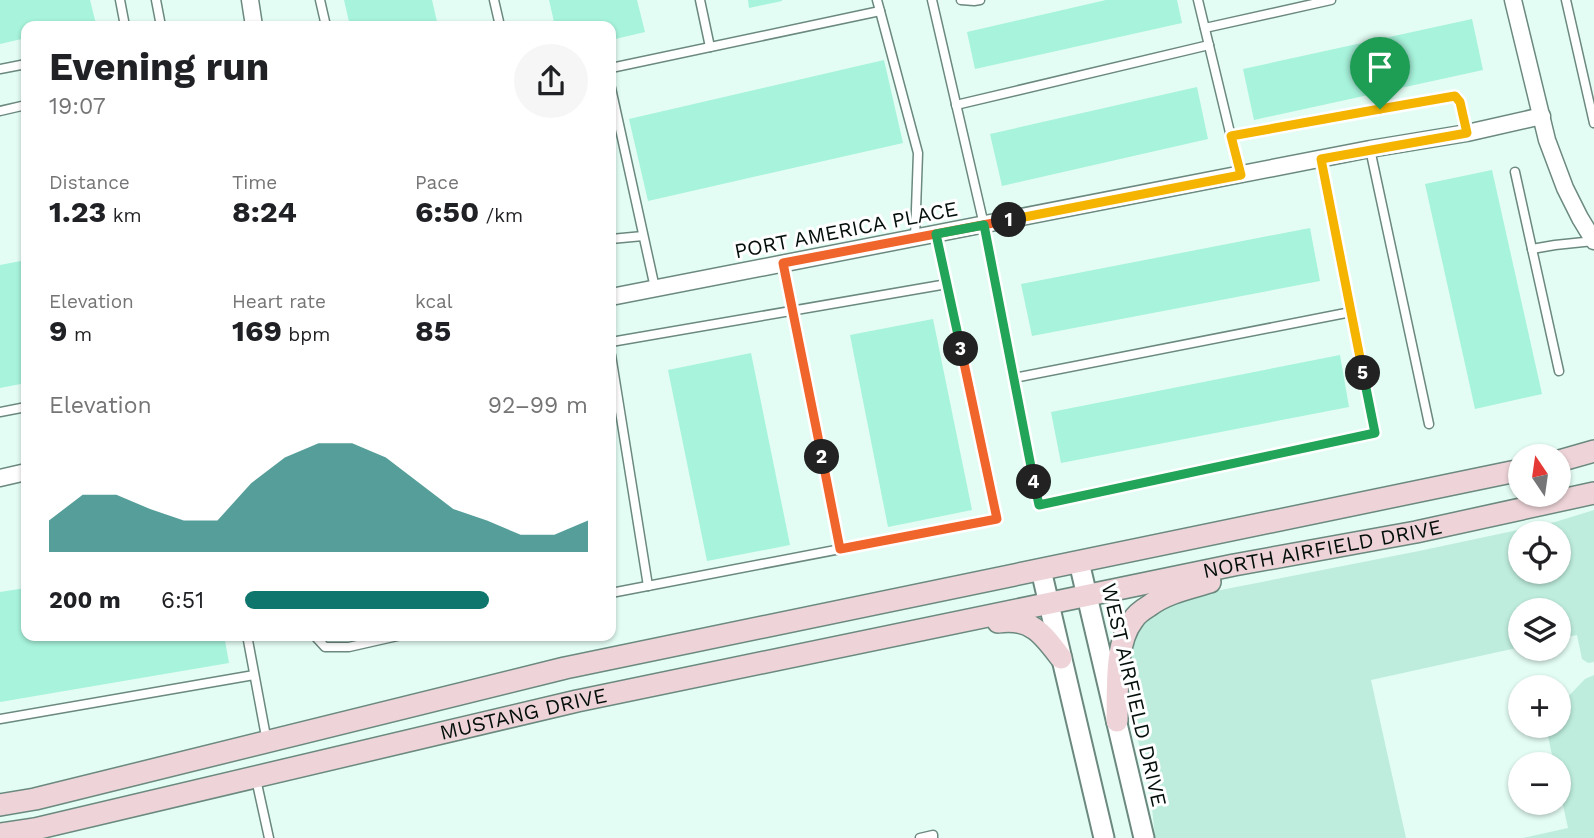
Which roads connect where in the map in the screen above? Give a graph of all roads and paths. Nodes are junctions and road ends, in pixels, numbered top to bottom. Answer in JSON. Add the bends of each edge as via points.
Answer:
{"nodes":[{"id":1,"x":120,"y":0,"type":"edge"},
{"id":2,"x":156,"y":0,"type":"edge"},
{"id":3,"x":250,"y":0,"type":"edge"},
{"id":4,"x":320,"y":0,"type":"edge"},
{"id":5,"x":494,"y":0,"type":"edge"},
{"id":6,"x":700,"y":0,"type":"edge"},
{"id":7,"x":877,"y":0,"type":"edge"},
{"id":8,"x":932,"y":0,"type":"edge"},
{"id":9,"x":961,"y":0,"type":"edge"},
{"id":10,"x":980,"y":0,"type":"edge"},
{"id":11,"x":1198,"y":0,"type":"edge"},
{"id":12,"x":1331,"y":0,"type":"edge"},
{"id":13,"x":1513,"y":0,"type":"edge"},
{"id":14,"x":1566,"y":0,"type":"edge"},
{"id":15,"x":880,"y":12,"type":"junction"},
{"id":16,"x":124,"y":21,"type":"edge"},
{"id":17,"x":160,"y":21,"type":"edge"},
{"id":18,"x":253,"y":21,"type":"edge"},
{"id":19,"x":326,"y":21,"type":"edge"},
{"id":20,"x":499,"y":21,"type":"edge"},
{"id":21,"x":1205,"y":27,"type":"junction"},
{"id":22,"x":1209,"y":45,"type":"junction"},
{"id":23,"x":710,"y":47,"type":"junction"},
{"id":24,"x":21,"y":65,"type":"edge"},
{"id":25,"x":616,"y":67,"type":"edge"},
{"id":26,"x":0,"y":69,"type":"edge"},
{"id":27,"x":956,"y":105,"type":"junction"},
{"id":28,"x":21,"y":106,"type":"edge"},
{"id":29,"x":0,"y":111,"type":"edge"},
{"id":30,"x":616,"y":111,"type":"edge"},
{"id":31,"x":1542,"y":116,"type":"junction"},
{"id":32,"x":1594,"y":123,"type":"edge"},
{"id":33,"x":1467,"y":133,"type":"junction"},
{"id":34,"x":1231,"y":136,"type":"junction"},
{"id":35,"x":1370,"y":149,"type":"junction"},
{"id":36,"x":1321,"y":159,"type":"junction"},
{"id":37,"x":1515,"y":172,"type":"dead end"},
{"id":38,"x":1241,"y":175,"type":"junction"},
{"id":39,"x":984,"y":225,"type":"junction"},
{"id":40,"x":936,"y":234,"type":"junction"},
{"id":41,"x":643,"y":236,"type":"junction"},
{"id":42,"x":915,"y":238,"type":"junction"},
{"id":43,"x":616,"y":239,"type":"edge"},
{"id":44,"x":1594,"y":241,"type":"edge"},
{"id":45,"x":1532,"y":249,"type":"junction"},
{"id":46,"x":783,"y":263,"type":"junction"},
{"id":47,"x":947,"y":285,"type":"junction"},
{"id":48,"x":655,"y":288,"type":"junction"},
{"id":49,"x":616,"y":296,"type":"edge"},
{"id":50,"x":793,"y":311,"type":"junction"},
{"id":51,"x":1351,"y":312,"type":"junction"},
{"id":52,"x":616,"y":341,"type":"edge"},
{"id":53,"x":1559,"y":371,"type":"dead end"},
{"id":54,"x":1014,"y":378,"type":"junction"},
{"id":55,"x":616,"y":386,"type":"edge"},
{"id":56,"x":21,"y":408,"type":"edge"},
{"id":57,"x":0,"y":412,"type":"edge"},
{"id":58,"x":1429,"y":424,"type":"dead end"},
{"id":59,"x":1594,"y":452,"type":"edge"},
{"id":60,"x":1572,"y":458,"type":"edge"},
{"id":61,"x":21,"y":473,"type":"edge"},
{"id":62,"x":1508,"y":473,"type":"edge"},
{"id":63,"x":0,"y":478,"type":"edge"},
{"id":64,"x":1594,"y":493,"type":"edge"},
{"id":65,"x":840,"y":549,"type":"junction"},
{"id":66,"x":1295,"y":554,"type":"junction"},
{"id":67,"x":1079,"y":562,"type":"junction"},
{"id":68,"x":1041,"y":570,"type":"junction"},
{"id":69,"x":648,"y":586,"type":"junction"},
{"id":70,"x":616,"y":592,"type":"edge"},
{"id":71,"x":1087,"y":595,"type":"junction"},
{"id":72,"x":1049,"y":603,"type":"junction"},
{"id":73,"x":248,"y":641,"type":"edge"},
{"id":74,"x":319,"y":641,"type":"edge"},
{"id":75,"x":376,"y":641,"type":"edge"},
{"id":76,"x":854,"y":643,"type":"junction"},
{"id":77,"x":1061,"y":658,"type":"junction"},
{"id":78,"x":254,"y":675,"type":"junction"},
{"id":79,"x":0,"y":719,"type":"edge"},
{"id":80,"x":1117,"y":721,"type":"junction"},
{"id":81,"x":267,"y":742,"type":"junction"},
{"id":82,"x":255,"y":777,"type":"junction"},
{"id":83,"x":0,"y":805,"type":"edge"},
{"id":84,"x":0,"y":834,"type":"edge"},
{"id":85,"x":269,"y":838,"type":"edge"},
{"id":86,"x":920,"y":838,"type":"edge"},
{"id":87,"x":933,"y":838,"type":"edge"},
{"id":88,"x":1104,"y":838,"type":"edge"},
{"id":89,"x":1144,"y":838,"type":"edge"}],
"edges":[{"from":1,"to":16,"type":"lane"},
{"from":2,"to":17,"type":"lane"},
{"from":3,"to":18,"type":"street"},
{"from":4,"to":19,"type":"lane"},
{"from":5,"to":20,"type":"lane"},
{"from":6,"to":23,"type":"lane"},
{"from":7,"to":15,"type":"lane"},
{"from":8,"to":27,"type":"lane"},
{"from":9,"to":10,"type":"lane"},
{"from":11,"to":21,"type":"lane"},
{"from":12,"to":21,"type":"lane"},
{"from":13,"to":31,"type":"street"},
{"from":14,"to":32,"type":"lane"},
{"from":15,"to":23,"type":"lane"},
{"from":15,"to":42,"type":"lane","via":[[918,153]]},
{"from":21,"to":22,"type":"lane"},
{"from":22,"to":27,"type":"lane"},
{"from":22,"to":34,"type":"lane"},
{"from":23,"to":25,"type":"lane"},
{"from":24,"to":26,"type":"lane"},
{"from":27,"to":39,"type":"lane"},
{"from":28,"to":29,"type":"lane"},
{"from":30,"to":41,"type":"lane"},
{"from":31,"to":33,"type":"street","name":"PORT AMERICA PLACE"},
{"from":31,"to":44,"type":"street","via":[[1565,188]]},
{"from":33,"to":34,"type":"lane","via":[[1455,96]]},
{"from":33,"to":35,"type":"street","name":"PORT AMERICA PLACE"},
{"from":34,"to":38,"type":"lane"},
{"from":35,"to":36,"type":"street","name":"PORT AMERICA PLACE"},
{"from":35,"to":58,"type":"lane"},
{"from":36,"to":38,"type":"street","name":"PORT AMERICA PLACE"},
{"from":36,"to":51,"type":"lane"},
{"from":37,"to":45,"type":"lane"},
{"from":38,"to":39,"type":"street","name":"PORT AMERICA PLACE"},
{"from":39,"to":40,"type":"street","name":"PORT AMERICA PLACE"},
{"from":39,"to":54,"type":"lane"},
{"from":40,"to":42,"type":"street","name":"PORT AMERICA PLACE"},
{"from":40,"to":47,"type":"lane"},
{"from":41,"to":43,"type":"lane"},
{"from":41,"to":48,"type":"lane"},
{"from":42,"to":46,"type":"street","name":"PORT AMERICA PLACE"},
{"from":44,"to":45,"type":"lane"},
{"from":45,"to":53,"type":"lane"},
{"from":46,"to":48,"type":"street","name":"PORT AMERICA PLACE"},
{"from":46,"to":50,"type":"lane"},
{"from":47,"to":50,"type":"lane"},
{"from":47,"to":65,"type":"lane","via":[[997,519]]},
{"from":48,"to":49,"type":"street","name":"PORT AMERICA PLACE"},
{"from":50,"to":52,"type":"lane"},
{"from":50,"to":65,"type":"lane"},
{"from":51,"to":54,"type":"lane"},
{"from":51,"to":54,"type":"lane","via":[[1375,433],[1039,505]]},
{"from":55,"to":69,"type":"lane"},
{"from":56,"to":57,"type":"lane"},
{"from":59,"to":60,"type":"main road"},
{"from":61,"to":63,"type":"street"},
{"from":62,"to":67,"type":"main road","name":"NORTH AIRFIELD DRIVE"},
{"from":64,"to":66,"type":"main road","name":"NORTH AIRFIELD DRIVE"},
{"from":65,"to":69,"type":"lane"},
{"from":66,"to":71,"type":"main road","name":"NORTH AIRFIELD DRIVE"},
{"from":66,"to":80,"type":"main road","via":[[1168,596],[1132,620],[1118,665]]},
{"from":67,"to":68,"type":"main road","name":"NORTH AIRFIELD DRIVE"},
{"from":67,"to":71,"type":"street","name":"WEST AIRFIELD DRIVE"},
{"from":68,"to":72,"type":"street"},
{"from":68,"to":81,"type":"main road","name":"MUSTANG DRIVE","via":[[565,668]]},
{"from":69,"to":70,"type":"lane"},
{"from":71,"to":72,"type":"main road","name":"NORTH AIRFIELD DRIVE"},
{"from":71,"to":80,"type":"street","name":"WEST AIRFIELD DRIVE"},
{"from":72,"to":76,"type":"main road","name":"MUSTANG DRIVE"},
{"from":72,"to":77,"type":"street"},
{"from":73,"to":78,"type":"lane"},
{"from":74,"to":75,"type":"lane","via":[[324,647]]},
{"from":76,"to":77,"type":"main road","via":[[1009,620],[1028,624]]},
{"from":76,"to":82,"type":"main road","name":"MUSTANG DRIVE","via":[[577,701]]},
{"from":77,"to":88,"type":"street"},
{"from":78,"to":79,"type":"lane"},
{"from":78,"to":81,"type":"lane"},
{"from":80,"to":89,"type":"street","name":"WEST AIRFIELD DRIVE"},
{"from":81,"to":83,"type":"main road","name":"MUSTANG DRIVE"},
{"from":82,"to":84,"type":"main road","name":"MUSTANG DRIVE"},
{"from":82,"to":85,"type":"lane"},
{"from":86,"to":87,"type":"lane"}]}
